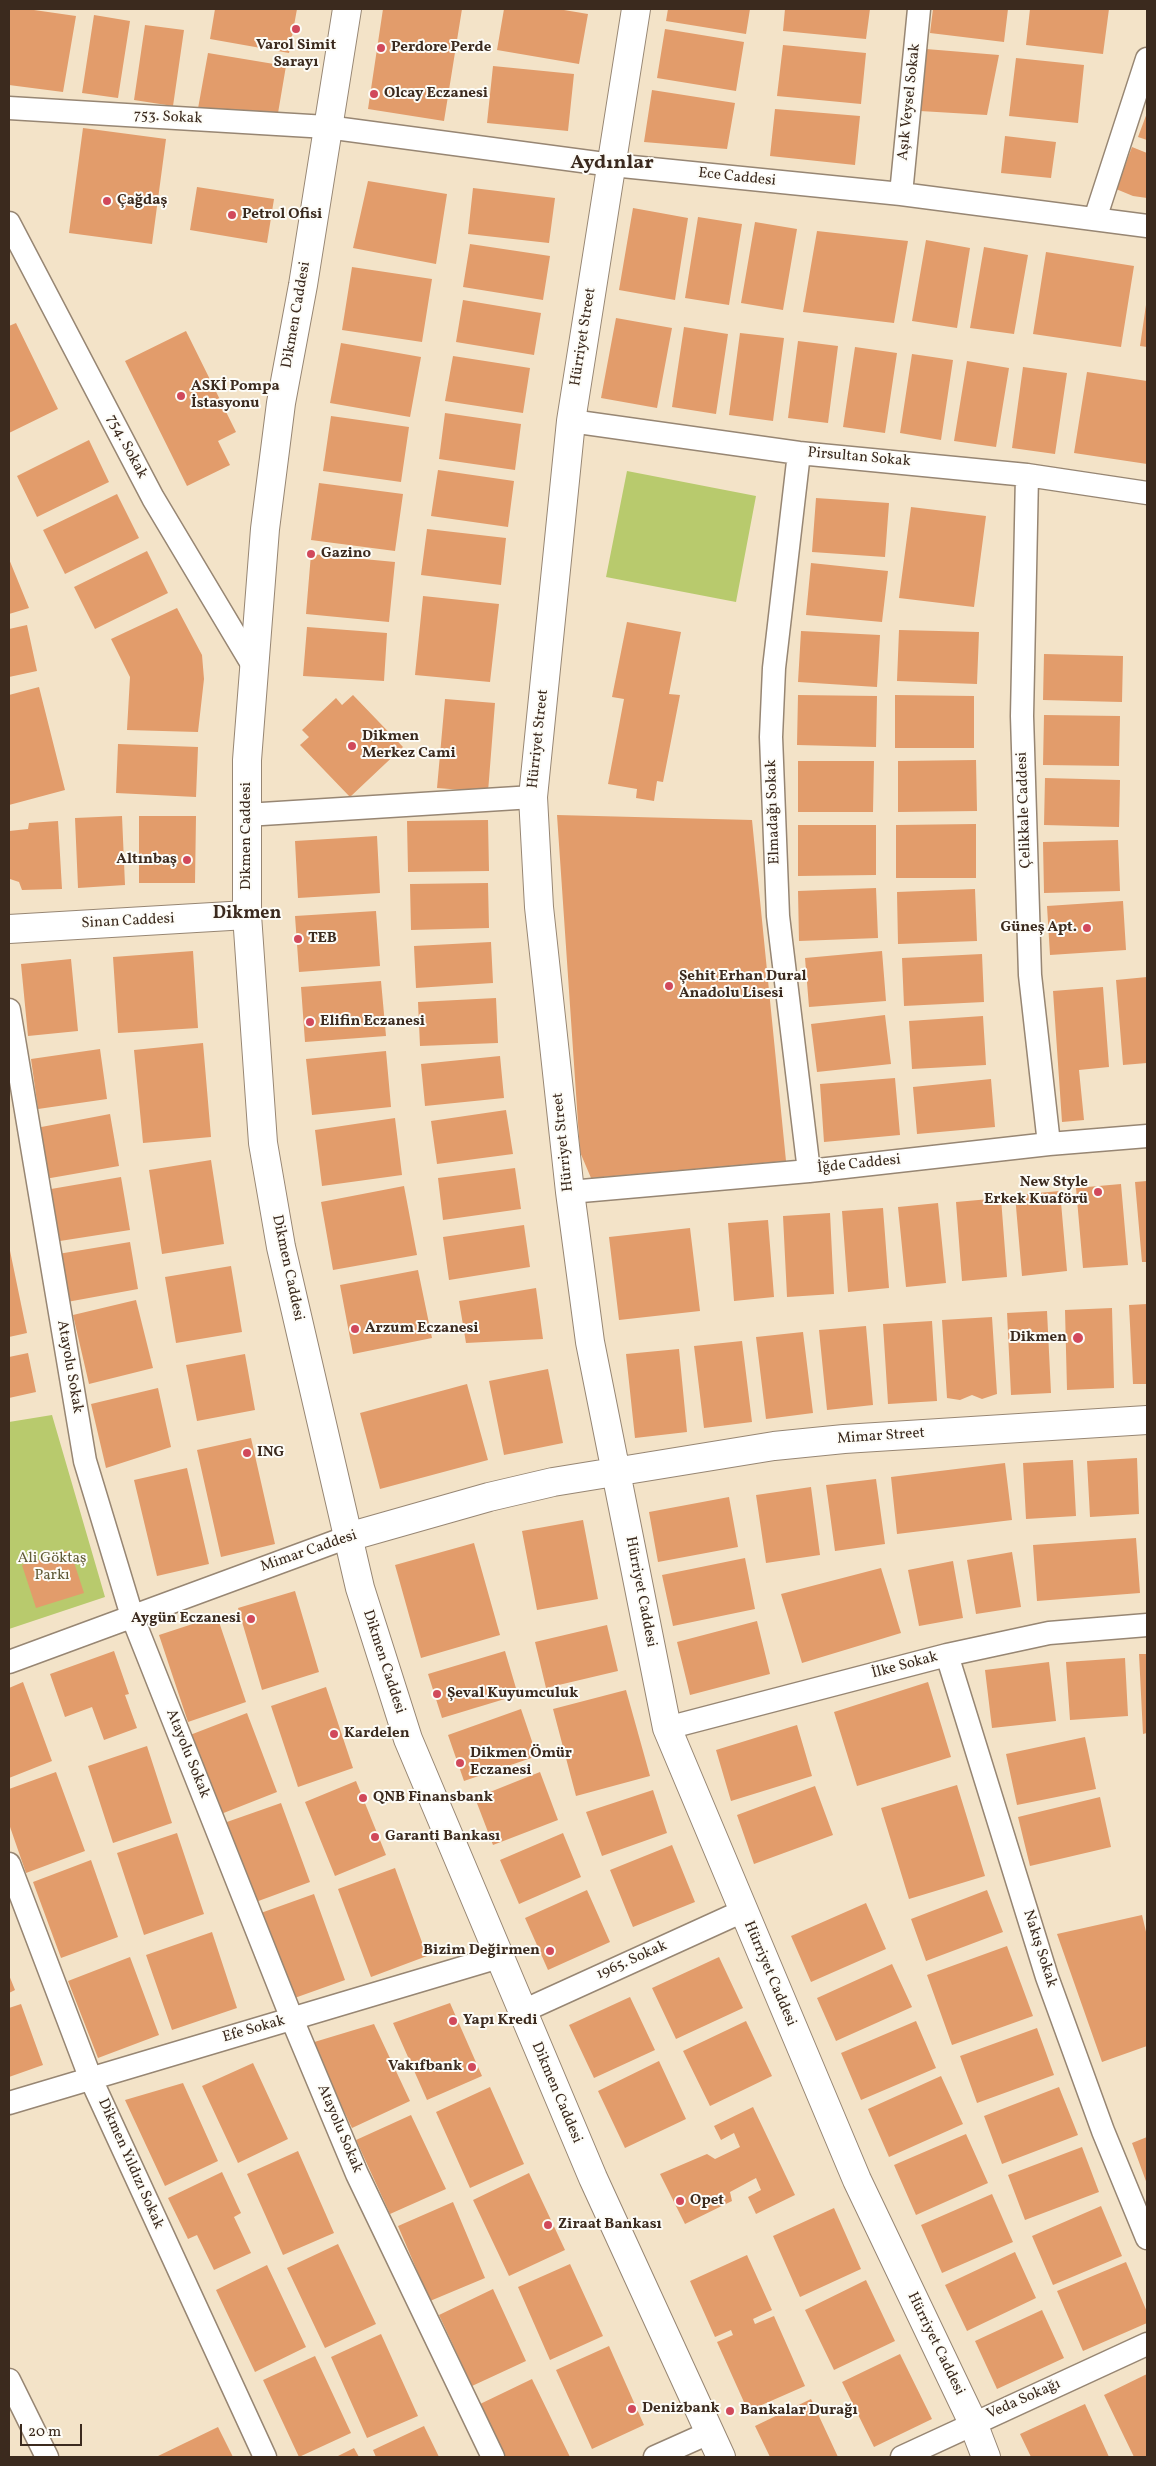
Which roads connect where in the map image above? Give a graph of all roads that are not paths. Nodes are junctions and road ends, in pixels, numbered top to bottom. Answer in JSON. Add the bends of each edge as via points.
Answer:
{"nodes":[{"id":1,"x":347,"y":9,"type":"edge"},
{"id":2,"x":636,"y":9,"type":"edge"},
{"id":3,"x":919,"y":9,"type":"edge"},
{"id":4,"x":1147,"y":59,"type":"edge"},
{"id":5,"x":9,"y":108,"type":"edge"},
{"id":6,"x":327,"y":127,"type":"junction"},
{"id":7,"x":612,"y":165,"type":"junction"},
{"id":8,"x":901,"y":194,"type":"junction"},
{"id":9,"x":1095,"y":219,"type":"junction"},
{"id":10,"x":9,"y":223,"type":"edge"},
{"id":11,"x":1147,"y":226,"type":"edge"},
{"id":12,"x":16,"y":259,"type":"edge"},
{"id":13,"x":571,"y":421,"type":"junction"},
{"id":14,"x":799,"y":453,"type":"junction"},
{"id":15,"x":1027,"y":474,"type":"junction"},
{"id":16,"x":1147,"y":493,"type":"edge"},
{"id":17,"x":254,"y":666,"type":"junction"},
{"id":18,"x":533,"y":797,"type":"junction"},
{"id":19,"x":246,"y":816,"type":"junction"},
{"id":20,"x":247,"y":915,"type":"junction"},
{"id":21,"x":9,"y":930,"type":"edge"},
{"id":22,"x":9,"y":1010,"type":"edge"},
{"id":23,"x":1147,"y":1136,"type":"edge"},
{"id":24,"x":1049,"y":1144,"type":"junction"},
{"id":25,"x":809,"y":1171,"type":"junction"},
{"id":26,"x":570,"y":1192,"type":"junction"},
{"id":27,"x":1147,"y":1420,"type":"edge"},
{"id":28,"x":617,"y":1470,"type":"junction"},
{"id":29,"x":348,"y":1537,"type":"junction"},
{"id":30,"x":132,"y":1616,"type":"junction"},
{"id":31,"x":1147,"y":1625,"type":"edge"},
{"id":32,"x":947,"y":1655,"type":"junction"},
{"id":33,"x":9,"y":1662,"type":"edge"},
{"id":34,"x":666,"y":1728,"type":"junction"},
{"id":35,"x":9,"y":1864,"type":"edge"},
{"id":36,"x":743,"y":1911,"type":"junction"},
{"id":37,"x":499,"y":1957,"type":"junction"},
{"id":38,"x":521,"y":2012,"type":"junction"},
{"id":39,"x":292,"y":2019,"type":"junction"},
{"id":40,"x":90,"y":2077,"type":"junction"},
{"id":41,"x":9,"y":2102,"type":"edge"},
{"id":42,"x":1147,"y":2238,"type":"edge"},
{"id":43,"x":1147,"y":2344,"type":"edge"},
{"id":44,"x":9,"y":2380,"type":"edge"},
{"id":45,"x":973,"y":2423,"type":"junction"},
{"id":46,"x":711,"y":2432,"type":"junction"},
{"id":47,"x":47,"y":2457,"type":"edge"},
{"id":48,"x":265,"y":2457,"type":"edge"},
{"id":49,"x":493,"y":2457,"type":"edge"},
{"id":50,"x":655,"y":2457,"type":"edge"},
{"id":51,"x":721,"y":2457,"type":"edge"},
{"id":52,"x":902,"y":2457,"type":"edge"},
{"id":53,"x":986,"y":2457,"type":"edge"}],
"edges":[{"from":1,"to":6,"type":"main road","name":"Dikmen Caddesi"},
{"from":2,"to":7,"type":"main road","name":"Hürriyet Street"},
{"from":3,"to":8,"type":"street","name":"Aşık Veysel Sokak"},
{"from":4,"to":9,"type":"street"},
{"from":5,"to":6,"type":"street","name":"753. Sokak"},
{"from":6,"to":7,"type":"street","name":"Ece Caddesi"},
{"from":6,"to":17,"type":"main road","name":"Dikmen Caddesi","via":[[281,403],[265,529]]},
{"from":7,"to":8,"type":"street","name":"Ece Caddesi"},
{"from":7,"to":13,"type":"main road","name":"Hürriyet Street"},
{"from":8,"to":9,"type":"street","name":"Ece Caddesi"},
{"from":9,"to":11,"type":"street","name":"Ece Caddesi"},
{"from":10,"to":12,"type":"street","name":"754. Sokak"},
{"from":12,"to":17,"type":"street","name":"754. Sokak"},
{"from":13,"to":14,"type":"street","name":"Pirsultan Sokak"},
{"from":13,"to":18,"type":"main road","name":"Hürriyet Street"},
{"from":14,"to":15,"type":"street","name":"Pirsultan Sokak"},
{"from":14,"to":25,"type":"street","name":"Elmadağı Sokak","via":[[774,668],[771,737],[781,950]]},
{"from":15,"to":16,"type":"street","name":"Pirsultan Sokak"},
{"from":15,"to":24,"type":"street","name":"Çelikkale Caddesi","via":[[1022,716],[1030,965],[1033,1017]]},
{"from":17,"to":19,"type":"main road","name":"Dikmen Caddesi"},
{"from":18,"to":19,"type":"street"},
{"from":18,"to":26,"type":"main road","name":"Hürriyet Street","via":[[539,907]]},
{"from":19,"to":20,"type":"main road","name":"Dikmen Caddesi"},
{"from":20,"to":21,"type":"main road","name":"Sinan Caddesi"},
{"from":20,"to":29,"type":"main road","name":"Dikmen Caddesi","via":[[263,1142],[281,1247]]},
{"from":22,"to":30,"type":"street","name":"Atayolu Sokak","via":[[85,1461]]},
{"from":23,"to":24,"type":"street","name":"İğde Caddesi"},
{"from":24,"to":25,"type":"street","name":"İğde Caddesi"},
{"from":25,"to":26,"type":"street","name":"İğde Caddesi"},
{"from":26,"to":28,"type":"main road","name":"Hürriyet Street","via":[[590,1342]]},
{"from":27,"to":28,"type":"main road","name":"Mimar Street","via":[[844,1439],[774,1446]]},
{"from":28,"to":29,"type":"main road","name":"Mimar Caddesi","via":[[489,1497]]},
{"from":28,"to":34,"type":"main road","name":"Hürriyet Caddesi"},
{"from":29,"to":30,"type":"street","name":"Mimar Caddesi"},
{"from":29,"to":37,"type":"main road","name":"Dikmen Caddesi","via":[[360,1588],[408,1739]]},
{"from":30,"to":33,"type":"street","name":"Mimar Caddesi"},
{"from":30,"to":39,"type":"street","name":"Atayolu Sokak"},
{"from":31,"to":32,"type":"street","name":"İlke Sokak","via":[[1049,1633]]},
{"from":32,"to":34,"type":"street","name":"İlke Sokak"},
{"from":32,"to":42,"type":"street","name":"Nakış Sokak","via":[[1047,1977]]},
{"from":34,"to":36,"type":"main road","name":"Hürriyet Caddesi"},
{"from":35,"to":40,"type":"street","name":"Dikmen Yıldızı Sokak"},
{"from":36,"to":38,"type":"street","name":"1965. Sokak"},
{"from":36,"to":45,"type":"main road","name":"Hürriyet Caddesi","via":[[857,2180]]},
{"from":37,"to":38,"type":"main road","name":"Dikmen Caddesi"},
{"from":37,"to":39,"type":"street","name":"Efe Sokak"},
{"from":38,"to":46,"type":"main road","name":"Dikmen Caddesi","via":[[593,2178]]},
{"from":39,"to":40,"type":"street","name":"Efe Sokak"},
{"from":39,"to":49,"type":"street","name":"Atayolu Sokak","via":[[358,2174]]},
{"from":40,"to":41,"type":"street","name":"Efe Sokak"},
{"from":40,"to":48,"type":"street","name":"Dikmen Yıldızı Sokak"},
{"from":43,"to":45,"type":"street","name":"Veda Sokağı"},
{"from":44,"to":47,"type":"street"},
{"from":45,"to":52,"type":"street","name":"Veda Sokağı"},
{"from":45,"to":53,"type":"main road","name":"Hürriyet Caddesi"},
{"from":46,"to":50,"type":"street"},
{"from":46,"to":51,"type":"main road","name":"Dikmen Caddesi"}]}
